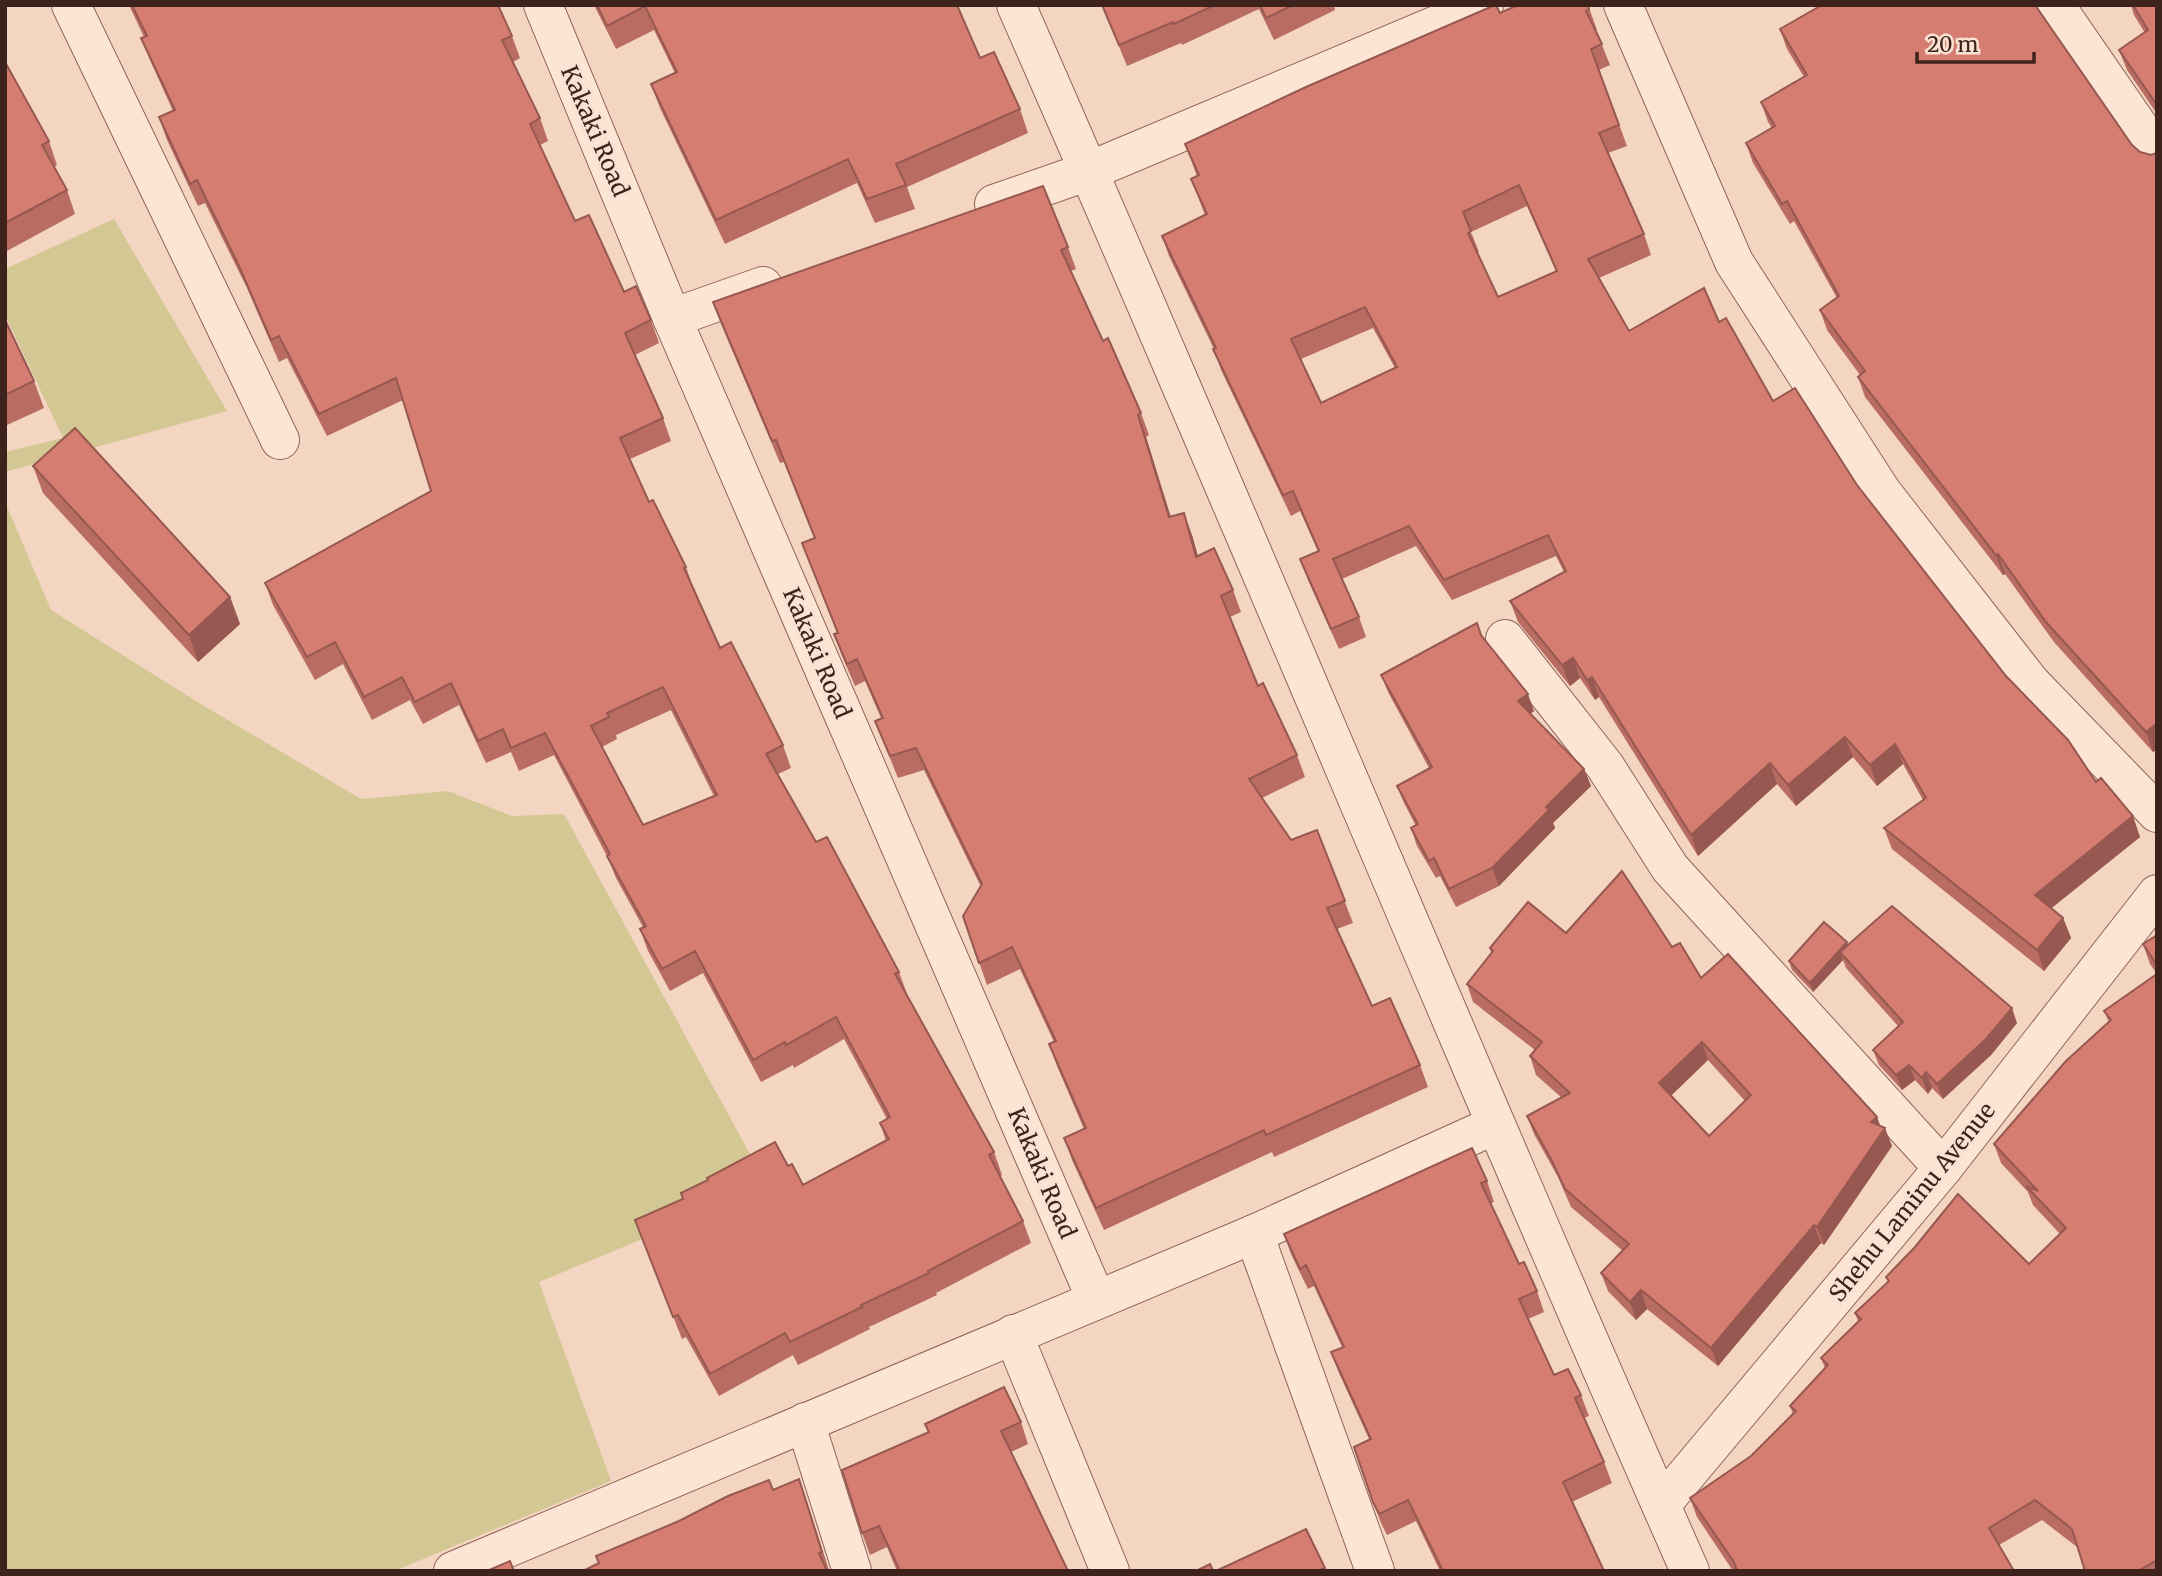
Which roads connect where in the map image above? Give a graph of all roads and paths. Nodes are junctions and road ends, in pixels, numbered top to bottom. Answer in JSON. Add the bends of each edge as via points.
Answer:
{"nodes":[{"id":1,"x":71,"y":5,"type":"edge"},
{"id":2,"x":542,"y":5,"type":"edge"},
{"id":3,"x":1016,"y":5,"type":"edge"},
{"id":4,"x":1484,"y":5,"type":"edge"},
{"id":5,"x":1623,"y":5,"type":"edge"},
{"id":6,"x":2055,"y":5,"type":"edge"},
{"id":7,"x":2157,"y":153,"type":"edge"},
{"id":8,"x":1089,"y":171,"type":"junction"},
{"id":9,"x":959,"y":217,"type":"edge"},
{"id":10,"x":790,"y":276,"type":"edge"},
{"id":11,"x":672,"y":318,"type":"junction"},
{"id":12,"x":280,"y":440,"type":"dead end"},
{"id":13,"x":1505,"y":639,"type":"dead end"},
{"id":14,"x":2157,"y":813,"type":"edge"},
{"id":15,"x":2157,"y":894,"type":"edge"},
{"id":16,"x":1495,"y":1125,"type":"junction"},
{"id":17,"x":1943,"y":1168,"type":"junction"},
{"id":18,"x":1254,"y":1234,"type":"junction"},
{"id":19,"x":1096,"y":1299,"type":"junction"},
{"id":20,"x":1013,"y":1334,"type":"junction"},
{"id":21,"x":805,"y":1422,"type":"junction"},
{"id":22,"x":1661,"y":1505,"type":"junction"},
{"id":23,"x":453,"y":1571,"type":"edge"},
{"id":24,"x":852,"y":1571,"type":"edge"},
{"id":25,"x":1110,"y":1571,"type":"edge"},
{"id":26,"x":1375,"y":1571,"type":"edge"},
{"id":27,"x":1690,"y":1571,"type":"edge"}],
"edges":[{"from":1,"to":12,"type":"street"},
{"from":2,"to":11,"type":"street","name":"Kakaki Road"},
{"from":3,"to":8,"type":"street"},
{"from":4,"to":8,"type":"street"},
{"from":5,"to":14,"type":"street","via":[[1734,262],[1882,492],[2032,683]]},
{"from":6,"to":7,"type":"street"},
{"from":8,"to":9,"type":"street"},
{"from":8,"to":16,"type":"street"},
{"from":10,"to":11,"type":"street"},
{"from":11,"to":19,"type":"street","name":"Kakaki Road"},
{"from":13,"to":17,"type":"street","via":[[1605,766],[1670,867]]},
{"from":15,"to":17,"type":"street","name":"Shehu Laminu Avenue"},
{"from":16,"to":18,"type":"street"},
{"from":16,"to":22,"type":"street"},
{"from":17,"to":22,"type":"street","name":"Shehu Laminu Avenue"},
{"from":18,"to":19,"type":"street"},
{"from":18,"to":26,"type":"street"},
{"from":19,"to":20,"type":"street"},
{"from":20,"to":21,"type":"street"},
{"from":20,"to":25,"type":"street"},
{"from":21,"to":23,"type":"street"},
{"from":21,"to":24,"type":"street"},
{"from":22,"to":27,"type":"street"}]}
